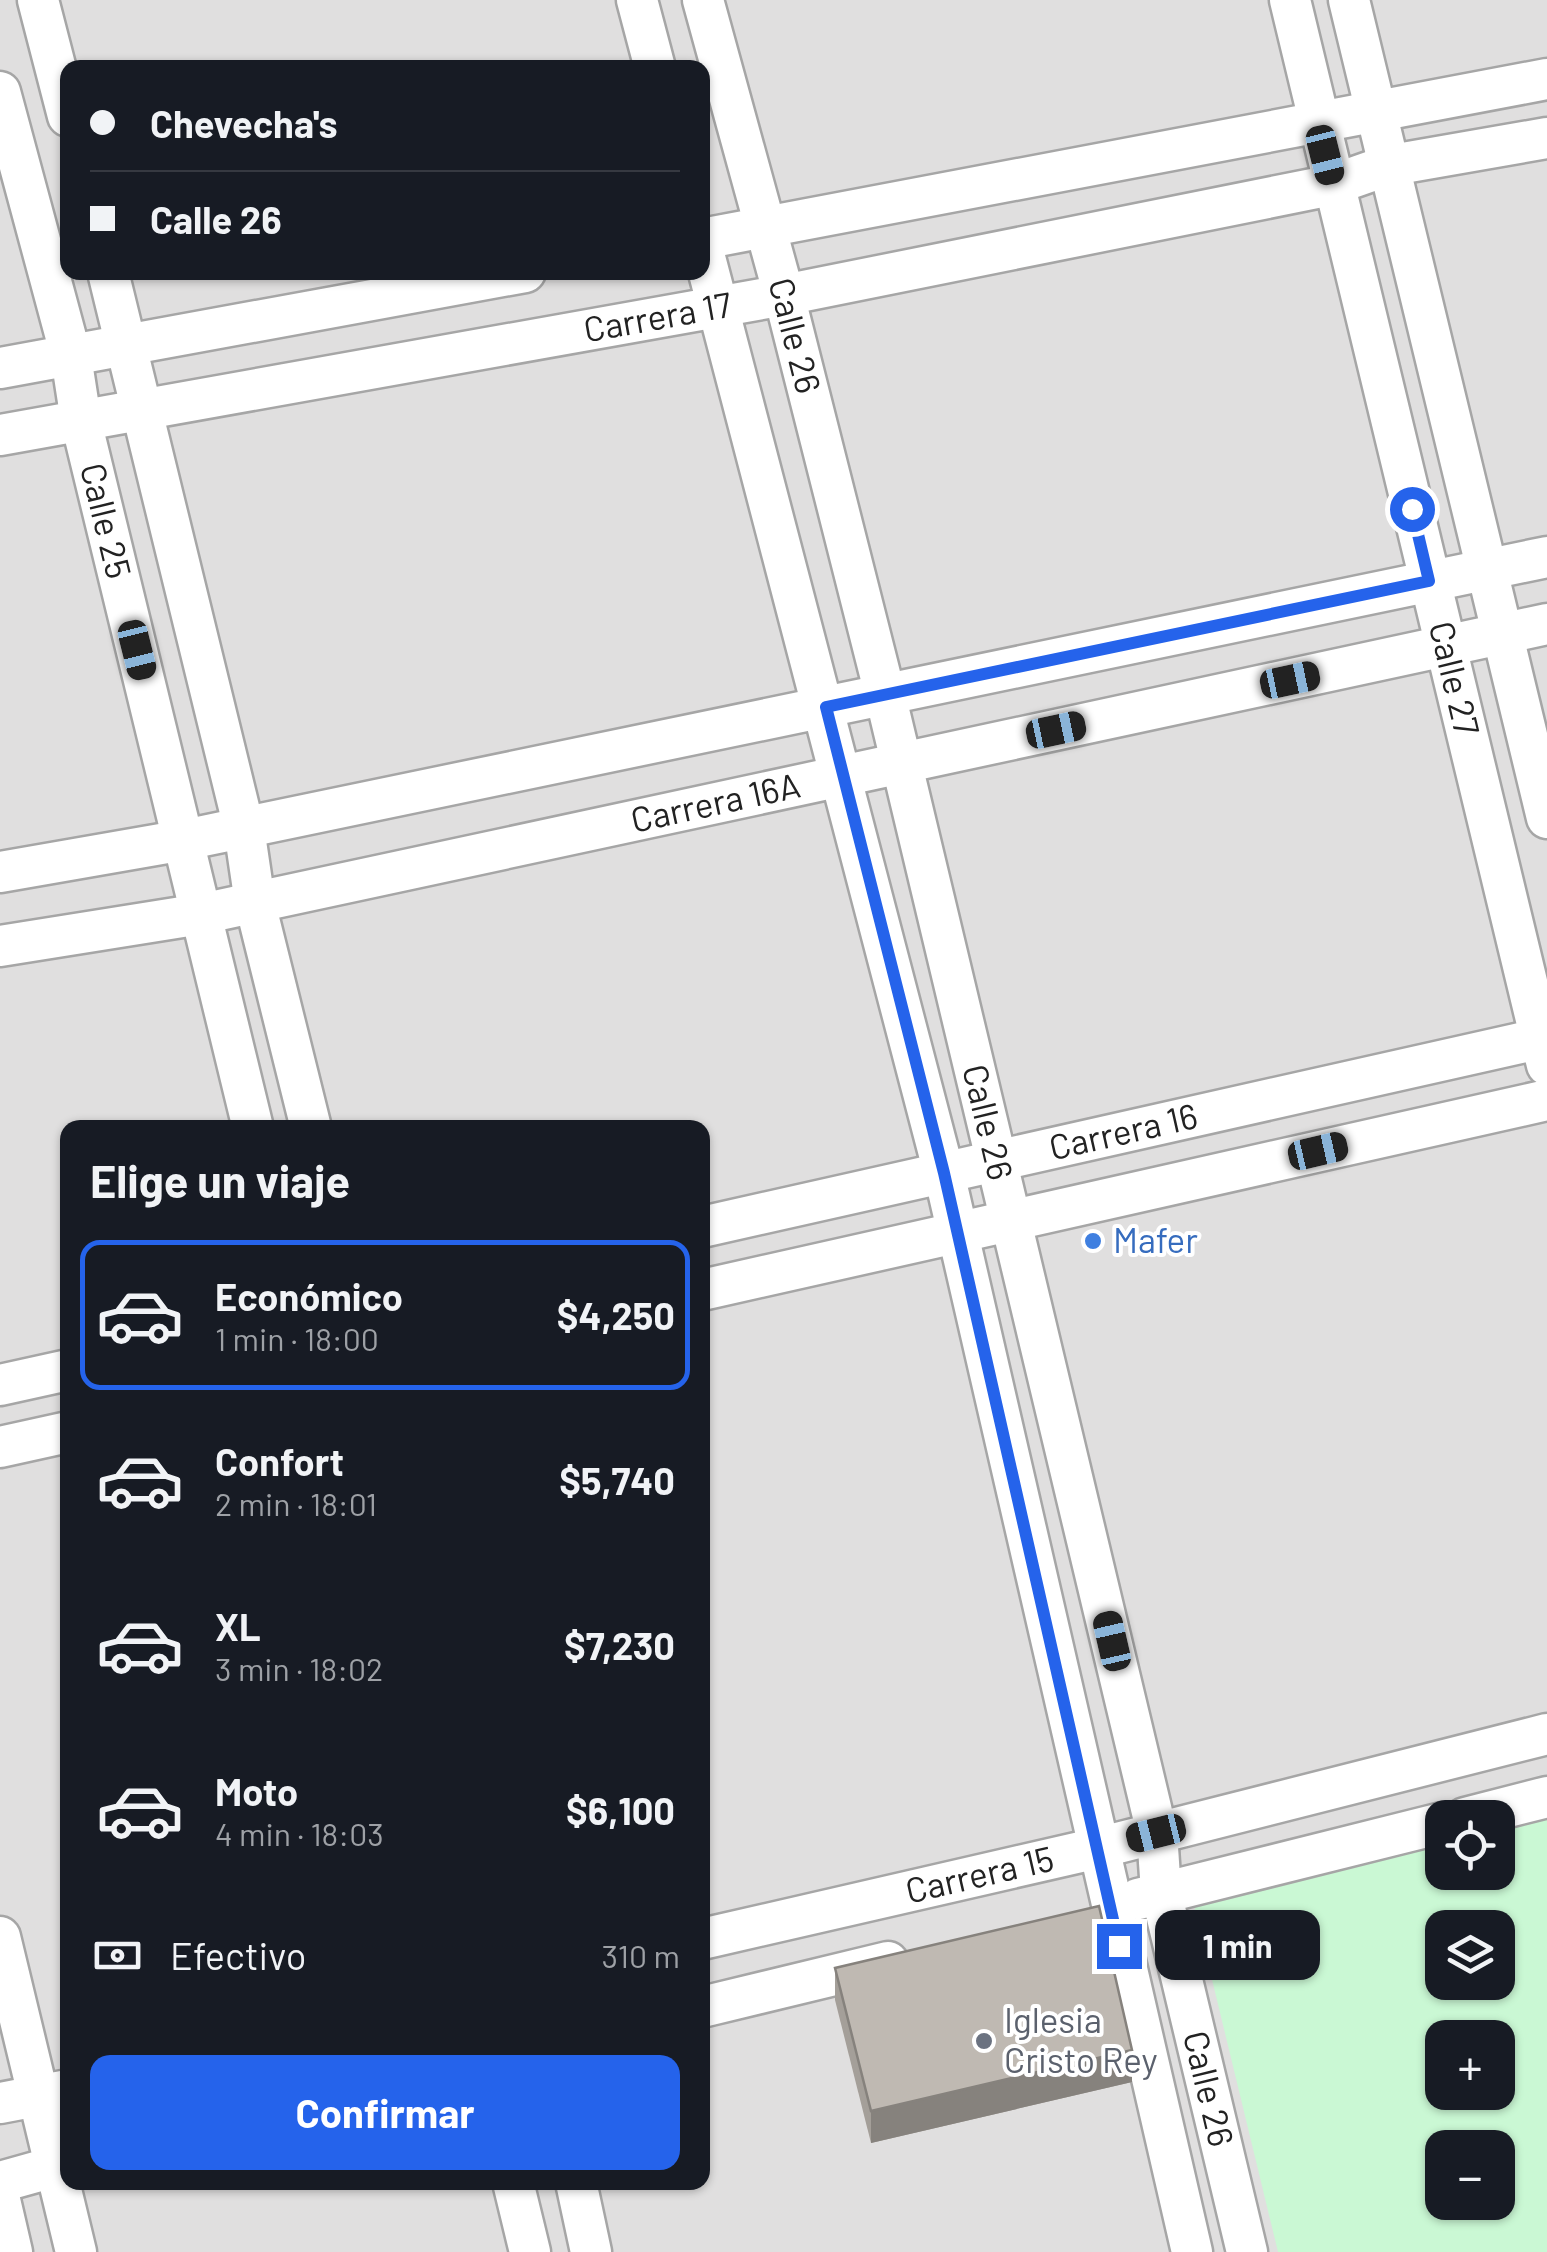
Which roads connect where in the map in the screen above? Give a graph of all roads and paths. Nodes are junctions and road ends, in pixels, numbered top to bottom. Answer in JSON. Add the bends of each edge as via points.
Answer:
{"nodes":[{"id":1,"x":38,"y":0,"type":"edge"},
{"id":2,"x":637,"y":0,"type":"edge"},
{"id":3,"x":702,"y":0,"type":"edge"},
{"id":4,"x":1290,"y":0,"type":"edge"},
{"id":5,"x":1349,"y":0,"type":"edge"},
{"id":6,"x":653,"y":60,"type":"edge"},
{"id":7,"x":1547,"y":79,"type":"edge"},
{"id":8,"x":60,"y":85,"type":"edge"},
{"id":9,"x":0,"y":92,"type":"edge"},
{"id":10,"x":1374,"y":112,"type":"junction"},
{"id":11,"x":1318,"y":125,"type":"junction"},
{"id":12,"x":1547,"y":138,"type":"edge"},
{"id":13,"x":1386,"y":166,"type":"junction"},
{"id":14,"x":1332,"y":185,"type":"junction"},
{"id":15,"x":762,"y":228,"type":"junction"},
{"id":16,"x":710,"y":240,"type":"edge"},
{"id":17,"x":710,"y":269,"type":"edge"},
{"id":18,"x":110,"y":280,"type":"edge"},
{"id":19,"x":483,"y":280,"type":"edge"},
{"id":20,"x":784,"y":295,"type":"junction"},
{"id":21,"x":720,"y":303,"type":"junction"},
{"id":22,"x":127,"y":347,"type":"junction"},
{"id":23,"x":72,"y":356,"type":"junction"},
{"id":24,"x":0,"y":368,"type":"edge"},
{"id":25,"x":140,"y":411,"type":"junction"},
{"id":26,"x":81,"y":421,"type":"junction"},
{"id":27,"x":0,"y":435,"type":"edge"},
{"id":28,"x":1547,"y":557,"type":"edge"},
{"id":29,"x":1486,"y":570,"type":"junction"},
{"id":30,"x":1429,"y":581,"type":"junction"},
{"id":31,"x":1547,"y":624,"type":"edge"},
{"id":32,"x":1502,"y":634,"type":"junction"},
{"id":33,"x":1445,"y":646,"type":"junction"},
{"id":34,"x":885,"y":694,"type":"junction"},
{"id":35,"x":826,"y":707,"type":"junction"},
{"id":36,"x":900,"y":763,"type":"junction"},
{"id":37,"x":841,"y":776,"type":"junction"},
{"id":38,"x":1547,"y":818,"type":"edge"},
{"id":39,"x":244,"y":828,"type":"junction"},
{"id":40,"x":184,"y":840,"type":"junction"},
{"id":41,"x":0,"y":872,"type":"edge"},
{"id":42,"x":255,"y":902,"type":"junction"},
{"id":43,"x":201,"y":914,"type":"junction"},
{"id":44,"x":0,"y":946,"type":"edge"},
{"id":45,"x":1545,"y":1047,"type":"edge"},
{"id":46,"x":1547,"y":1100,"type":"edge"},
{"id":47,"x":251,"y":1120,"type":"edge"},
{"id":48,"x":309,"y":1120,"type":"edge"},
{"id":49,"x":998,"y":1160,"type":"junction"},
{"id":50,"x":944,"y":1173,"type":"junction"},
{"id":51,"x":1013,"y":1220,"type":"junction"},
{"id":52,"x":710,"y":1226,"type":"edge"},
{"id":53,"x":957,"y":1232,"type":"junction"},
{"id":54,"x":710,"y":1288,"type":"edge"},
{"id":55,"x":60,"y":1372,"type":"edge"},
{"id":56,"x":0,"y":1386,"type":"edge"},
{"id":57,"x":60,"y":1434,"type":"edge"},
{"id":58,"x":0,"y":1447,"type":"edge"},
{"id":59,"x":1547,"y":1734,"type":"edge"},
{"id":60,"x":1547,"y":1797,"type":"edge"},
{"id":61,"x":1515,"y":1805,"type":"edge"},
{"id":62,"x":1425,"y":1827,"type":"edge"},
{"id":63,"x":1156,"y":1833,"type":"junction"},
{"id":64,"x":1098,"y":1848,"type":"junction"},
{"id":65,"x":1161,"y":1892,"type":"junction"},
{"id":66,"x":1110,"y":1908,"type":"junction"},
{"id":67,"x":1071,"y":1917,"type":"edge"},
{"id":68,"x":0,"y":1936,"type":"edge"},
{"id":69,"x":710,"y":1937,"type":"edge"},
{"id":70,"x":916,"y":1955,"type":"edge"},
{"id":71,"x":710,"y":2005,"type":"edge"},
{"id":72,"x":35,"y":2097,"type":"edge"},
{"id":73,"x":60,"y":2161,"type":"edge"},
{"id":74,"x":60,"y":2164,"type":"edge"},
{"id":75,"x":0,"y":2182,"type":"edge"},
{"id":76,"x":65,"y":2190,"type":"edge"},
{"id":77,"x":514,"y":2190,"type":"edge"},
{"id":78,"x":578,"y":2190,"type":"edge"},
{"id":79,"x":0,"y":2200,"type":"edge"},
{"id":80,"x":12,"y":2252,"type":"edge"},
{"id":81,"x":76,"y":2252,"type":"edge"},
{"id":82,"x":530,"y":2252,"type":"edge"},
{"id":83,"x":592,"y":2252,"type":"edge"},
{"id":84,"x":1192,"y":2252,"type":"edge"},
{"id":85,"x":1247,"y":2252,"type":"edge"}],
"edges":[{"from":1,"to":8,"type":"street"},
{"from":2,"to":6,"type":"street"},
{"from":3,"to":15,"type":"street","name":"Calle 26"},
{"from":4,"to":11,"type":"street","name":"Calle 27"},
{"from":5,"to":10,"type":"street","name":"Calle 27"},
{"from":7,"to":10,"type":"street","name":"Carrera 17"},
{"from":9,"to":23,"type":"street","name":"Calle 25"},
{"from":10,"to":11,"type":"street","name":"Carrera 17"},
{"from":10,"to":13,"type":"street","name":"Calle 27"},
{"from":11,"to":14,"type":"street","name":"Calle 27"},
{"from":11,"to":15,"type":"street","name":"Carrera 17"},
{"from":12,"to":13,"type":"street","name":"Carrera 17"},
{"from":13,"to":14,"type":"street","name":"Carrera 17"},
{"from":13,"to":29,"type":"street","name":"Calle 27"},
{"from":14,"to":20,"type":"street","name":"Carrera 17"},
{"from":14,"to":30,"type":"street","name":"Calle 27"},
{"from":15,"to":16,"type":"street","name":"Carrera 17"},
{"from":15,"to":20,"type":"street","name":"Calle 26"},
{"from":17,"to":21,"type":"street","name":"Calle 26"},
{"from":18,"to":22,"type":"street","name":"Calle 25"},
{"from":19,"to":22,"type":"street"},
{"from":20,"to":21,"type":"street","name":"Carrera 17"},
{"from":20,"to":34,"type":"street","name":"Calle 26"},
{"from":21,"to":25,"type":"street","name":"Carrera 17"},
{"from":21,"to":35,"type":"street","name":"Calle 26"},
{"from":22,"to":23,"type":"street"},
{"from":22,"to":25,"type":"street","name":"Calle 25"},
{"from":23,"to":24,"type":"street"},
{"from":23,"to":26,"type":"street","name":"Calle 25"},
{"from":25,"to":26,"type":"street","name":"Carrera 17"},
{"from":25,"to":39,"type":"street","name":"Calle 25"},
{"from":26,"to":27,"type":"street","name":"Carrera 17"},
{"from":26,"to":40,"type":"street","name":"Calle 25"},
{"from":28,"to":29,"type":"street","name":"Carrera 16A"},
{"from":29,"to":30,"type":"street","name":"Carrera 16A"},
{"from":29,"to":32,"type":"street","name":"Calle 27"},
{"from":30,"to":33,"type":"street","name":"Calle 27"},
{"from":30,"to":34,"type":"street","name":"Carrera 16A"},
{"from":31,"to":32,"type":"street","name":"Carrera 16A"},
{"from":32,"to":33,"type":"street","name":"Carrera 16A"},
{"from":32,"to":38,"type":"street","name":"Calle 27"},
{"from":33,"to":36,"type":"street","name":"Carrera 16A"},
{"from":33,"to":45,"type":"street","name":"Calle 27"},
{"from":34,"to":35,"type":"street","name":"Carrera 16A"},
{"from":34,"to":36,"type":"street","name":"Calle 26"},
{"from":35,"to":37,"type":"street","name":"Calle 26"},
{"from":35,"to":39,"type":"street","name":"Carrera 16A"},
{"from":36,"to":37,"type":"street","name":"Carrera 16A"},
{"from":36,"to":49,"type":"street","name":"Calle 26"},
{"from":37,"to":42,"type":"street","name":"Carrera 16A"},
{"from":37,"to":50,"type":"street","name":"Calle 26"},
{"from":39,"to":40,"type":"street","name":"Carrera 16A"},
{"from":39,"to":42,"type":"street","name":"Calle 25"},
{"from":40,"to":41,"type":"street","name":"Carrera 16A"},
{"from":40,"to":43,"type":"street","name":"Calle 25"},
{"from":42,"to":43,"type":"street","name":"Carrera 16A"},
{"from":42,"to":48,"type":"street","name":"Calle 25"},
{"from":43,"to":44,"type":"street","name":"Carrera 16A"},
{"from":43,"to":47,"type":"street","name":"Calle 25"},
{"from":45,"to":49,"type":"street","name":"Carrera 16"},
{"from":46,"to":51,"type":"street","name":"Carrera 16"},
{"from":49,"to":50,"type":"street","name":"Carrera 16"},
{"from":49,"to":51,"type":"street","name":"Calle 26"},
{"from":50,"to":52,"type":"street","name":"Carrera 16"},
{"from":50,"to":53,"type":"street","name":"Calle 26"},
{"from":51,"to":53,"type":"street","name":"Carrera 16"},
{"from":51,"to":63,"type":"street","name":"Calle 26"},
{"from":53,"to":54,"type":"street","name":"Carrera 16"},
{"from":53,"to":64,"type":"street","name":"Calle 26"},
{"from":55,"to":56,"type":"street"},
{"from":57,"to":58,"type":"street"},
{"from":59,"to":63,"type":"street","name":"Carrera 15"},
{"from":60,"to":61,"type":"street"},
{"from":62,"to":65,"type":"street","name":"Carrera 15"},
{"from":63,"to":64,"type":"street","name":"Carrera 15"},
{"from":63,"to":65,"type":"street","name":"Calle 26"},
{"from":64,"to":66,"type":"street","name":"Calle 26"},
{"from":64,"to":69,"type":"street","name":"Carrera 15"},
{"from":65,"to":66,"type":"street","name":"Carrera 15"},
{"from":65,"to":85,"type":"street","name":"Calle 26"},
{"from":66,"to":67,"type":"street","name":"Carrera 15"},
{"from":66,"to":84,"type":"street","name":"Calle 26"},
{"from":68,"to":72,"type":"street"},
{"from":70,"to":71,"type":"street","name":"Carrera 15"},
{"from":72,"to":73,"type":"street"},
{"from":74,"to":75,"type":"street"},
{"from":76,"to":81,"type":"street"},
{"from":77,"to":82,"type":"street"},
{"from":78,"to":83,"type":"street"},
{"from":79,"to":80,"type":"street"}]}
